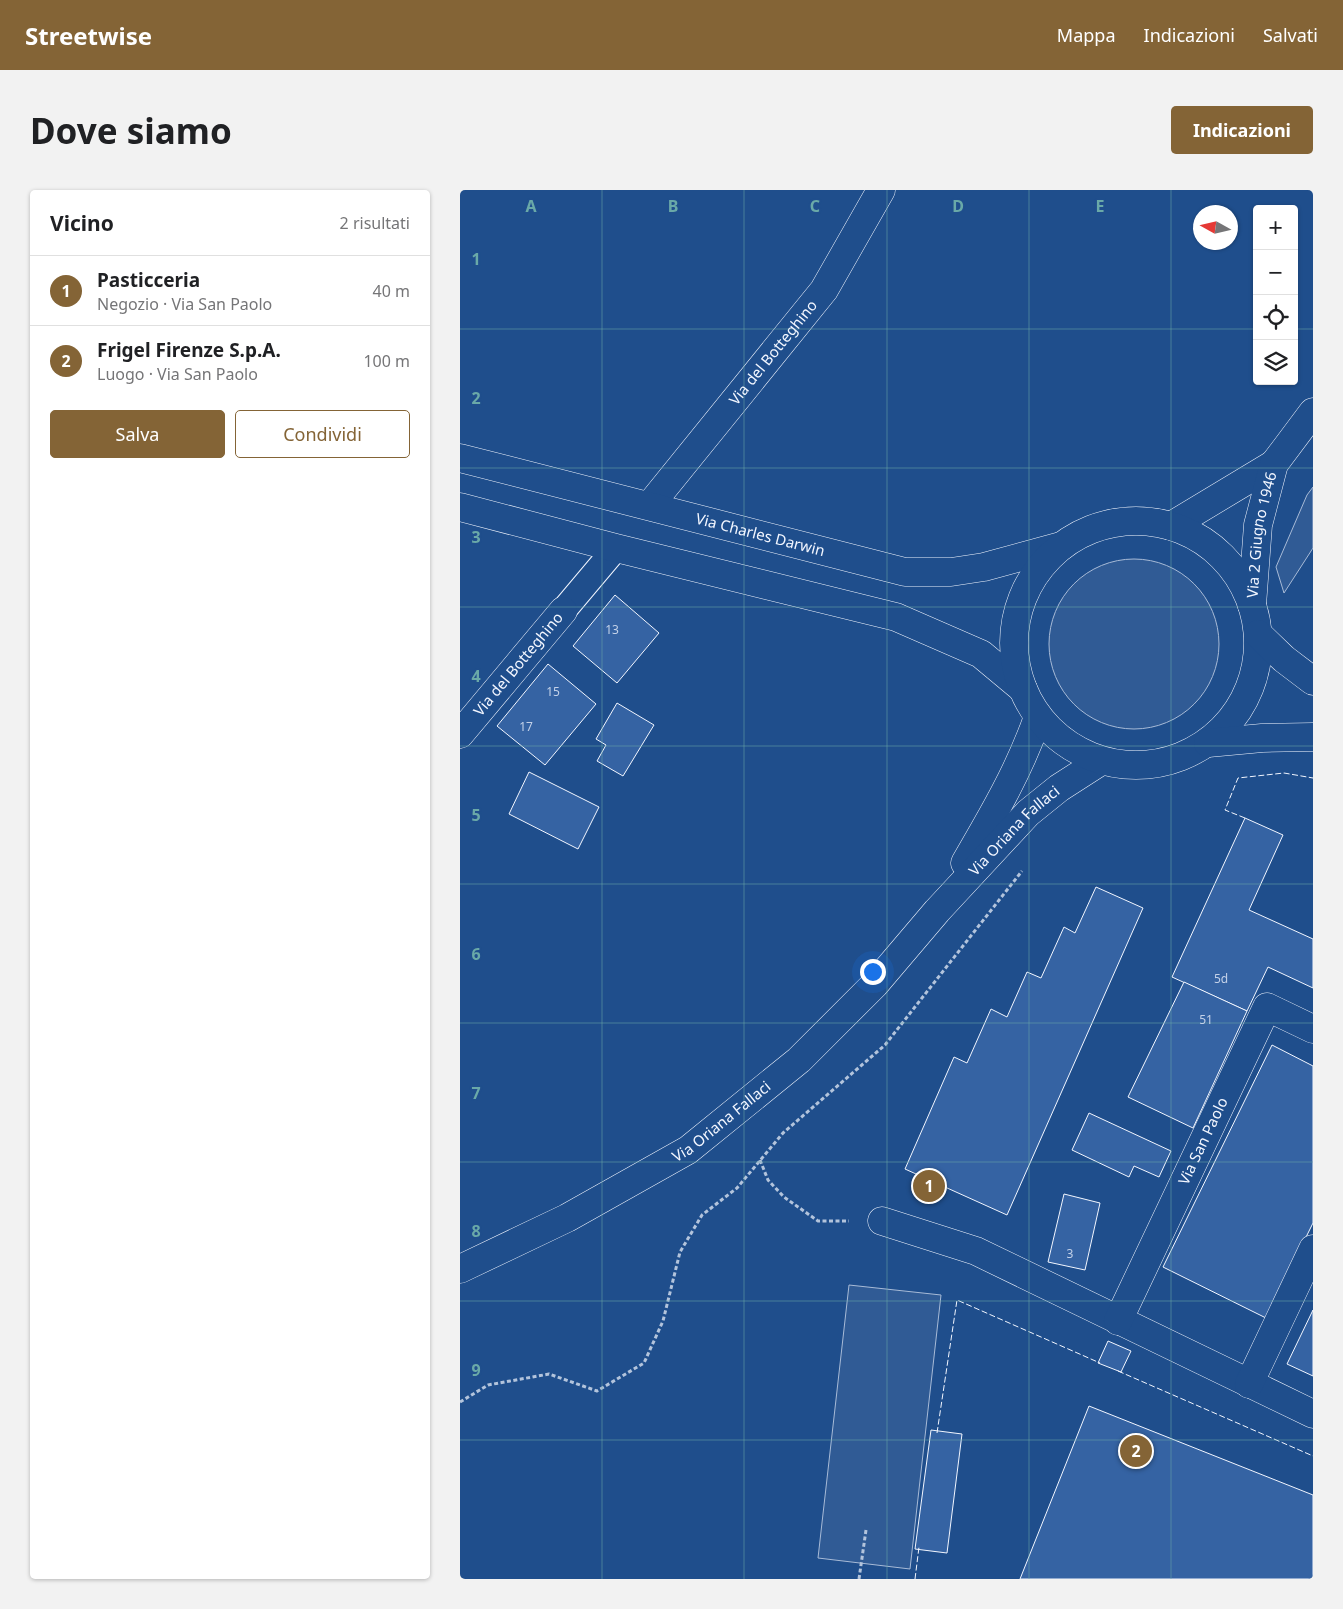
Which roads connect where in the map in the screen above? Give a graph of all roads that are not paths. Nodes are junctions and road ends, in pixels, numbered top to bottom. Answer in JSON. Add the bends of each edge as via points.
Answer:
{"nodes":[{"id":1,"x":882,"y":190,"type":"edge"},
{"id":2,"x":1313,"y":412,"type":"edge"},
{"id":3,"x":460,"y":458,"type":"edge"},
{"id":4,"x":1274,"y":464,"type":"junction"},
{"id":5,"x":650,"y":505,"type":"junction"},
{"id":6,"x":460,"y":507,"type":"edge"},
{"id":7,"x":1171,"y":526,"type":"junction"},
{"id":8,"x":1062,"y":546,"type":"junction"},
{"id":9,"x":616,"y":548,"type":"junction"},
{"id":10,"x":1252,"y":605,"type":"junction"},
{"id":11,"x":563,"y":611,"type":"joint"},
{"id":12,"x":1258,"y":634,"type":"junction"},
{"id":13,"x":1313,"y":681,"type":"edge"},
{"id":14,"x":1023,"y":689,"type":"junction"},
{"id":15,"x":1038,"y":717,"type":"junction"},
{"id":16,"x":460,"y":734,"type":"edge"},
{"id":17,"x":1313,"y":737,"type":"edge"},
{"id":18,"x":1208,"y":743,"type":"junction"},
{"id":19,"x":1101,"y":761,"type":"junction"},
{"id":20,"x":937,"y":911,"type":"junction"},
{"id":21,"x":1313,"y":1029,"type":"edge"},
{"id":22,"x":882,"y":1221,"type":"road end"},
{"id":23,"x":1313,"y":1249,"type":"edge"},
{"id":24,"x":460,"y":1269,"type":"edge"},
{"id":25,"x":1118,"y":1321,"type":"junction"},
{"id":26,"x":1249,"y":1384,"type":"junction"},
{"id":27,"x":1313,"y":1414,"type":"edge"}],
"edges":[{"from":1,"to":5,"type":"street","name":"Via del Botteghino","via":[[824,290]]},
{"from":2,"to":4,"type":"street","name":"Via 2 Giugno 1946"},
{"from":3,"to":5,"type":"street","name":"Via Charles Darwin"},
{"from":4,"to":7,"type":"street","name":"Via 2 Giugno 1946"},
{"from":4,"to":10,"type":"street","name":"Via 2 Giugno 1946","via":[[1258,525]]},
{"from":5,"to":8,"type":"street","name":"Via Charles Darwin","via":[[905,572],[951,572]]},
{"from":6,"to":9,"type":"street","name":"Via Charles Darwin"},
{"from":7,"to":8,"type":"street","name":"Via Charles Darwin","via":[[1142,521],[1114,523],[1086,531]]},
{"from":7,"to":10,"type":"street","name":"Via Charles Darwin","via":[[1198,537],[1221,555],[1240,578]]},
{"from":8,"to":14,"type":"street","name":"Via Charles Darwin","via":[[1037,571],[1020,602],[1014,637],[1017,672]]},
{"from":9,"to":11,"type":"street","name":"Via del Botteghino"},
{"from":9,"to":14,"type":"street","name":"Via Charles Darwin","via":[[896,617],[981,654]]},
{"from":10,"to":12,"type":"street","name":"Via Charles Darwin"},
{"from":11,"to":16,"type":"street","name":"Via del Botteghino"},
{"from":12,"to":13,"type":"street"},
{"from":12,"to":18,"type":"street","name":"Via Charles Darwin","via":[[1257,665],[1247,695],[1231,722]]},
{"from":14,"to":15,"type":"street","name":"Via Charles Darwin"},
{"from":15,"to":19,"type":"street","name":"Via Charles Darwin","via":[[1066,744]]},
{"from":15,"to":20,"type":"street","name":"Via Oriana Fallaci","via":[[1005,794]]},
{"from":17,"to":18,"type":"street","name":"Via Charles Darwin"},
{"from":18,"to":19,"type":"street","name":"Via Charles Darwin","via":[[1184,756],[1156,764],[1128,766]]},
{"from":19,"to":20,"type":"street","name":"Via Oriana Fallaci","via":[[1058,788],[1028,813]]},
{"from":20,"to":24,"type":"street","name":"Via Oriana Fallaci","via":[[875,984],[799,1060],[688,1150],[567,1218]]},
{"from":21,"to":25,"type":"street","name":"Via San Paolo","via":[[1267,1007]]},
{"from":22,"to":25,"type":"street","via":[[976,1251]]},
{"from":23,"to":26,"type":"street"},
{"from":25,"to":26,"type":"street"},
{"from":26,"to":27,"type":"street"}]}
